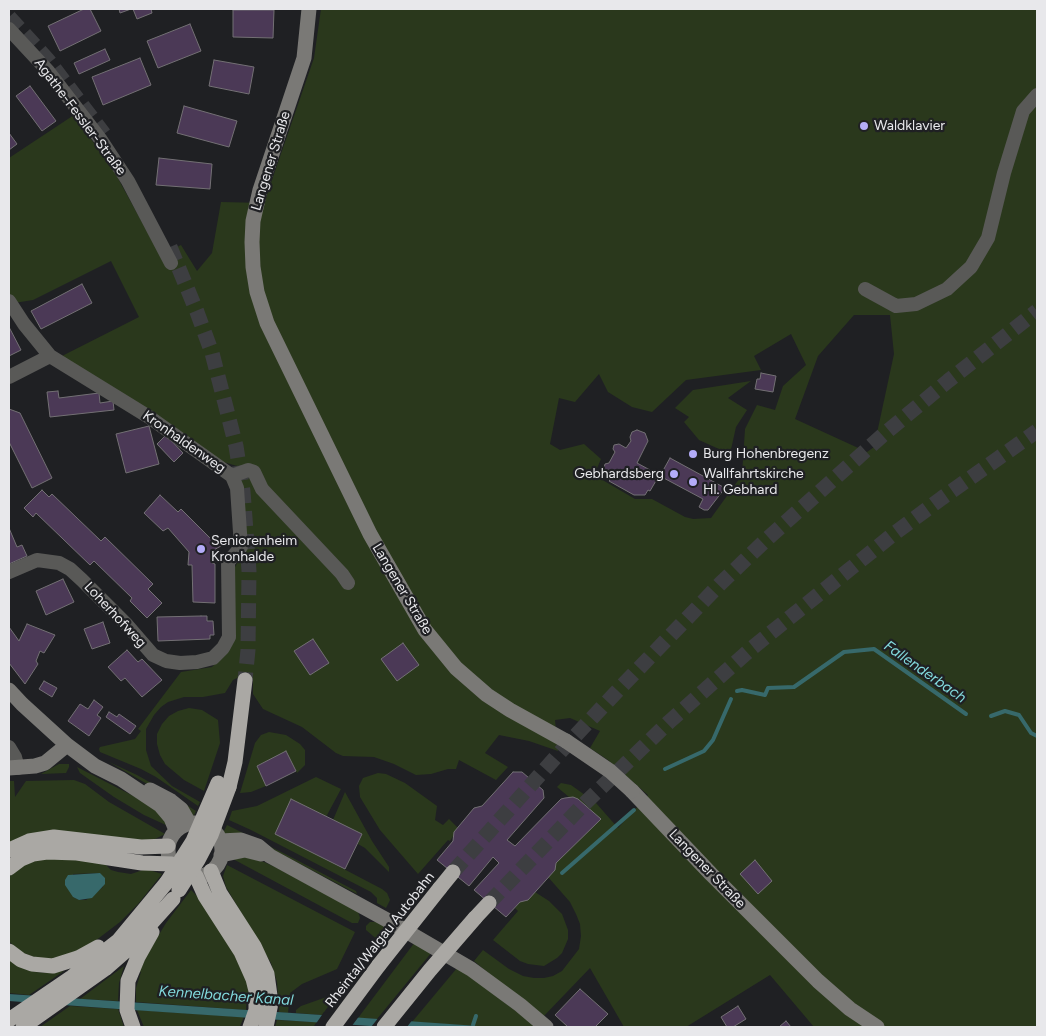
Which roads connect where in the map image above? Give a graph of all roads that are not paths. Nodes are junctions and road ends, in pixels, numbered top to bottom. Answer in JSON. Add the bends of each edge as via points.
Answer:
{"nodes":[{"id":1,"x":309,"y":9,"type":"edge"},
{"id":2,"x":9,"y":29,"type":"edge"},
{"id":3,"x":1037,"y":95,"type":"edge"},
{"id":4,"x":171,"y":263,"type":"tunnel mouth"},
{"id":5,"x":865,"y":289,"type":"dead end"},
{"id":6,"x":9,"y":301,"type":"edge"},
{"id":7,"x":50,"y":356,"type":"junction"},
{"id":8,"x":9,"y":377,"type":"edge"},
{"id":9,"x":232,"y":476,"type":"junction"},
{"id":10,"x":9,"y":572,"type":"edge"},
{"id":11,"x":348,"y":582,"type":"dead end"},
{"id":12,"x":245,"y":680,"type":"tunnel mouth"},
{"id":13,"x":9,"y":690,"type":"edge"},
{"id":14,"x":67,"y":745,"type":"junction"},
{"id":15,"x":9,"y":747,"type":"edge"},
{"id":16,"x":13,"y":768,"type":"edge"},
{"id":17,"x":182,"y":827,"type":"junction"},
{"id":18,"x":168,"y":846,"type":"junction"},
{"id":19,"x":221,"y":848,"type":"junction"},
{"id":20,"x":9,"y":850,"type":"edge"},
{"id":21,"x":172,"y":864,"type":"junction"},
{"id":22,"x":9,"y":868,"type":"edge"},
{"id":23,"x":211,"y":871,"type":"junction"},
{"id":24,"x":453,"y":872,"type":"tunnel mouth"},
{"id":25,"x":196,"y":876,"type":"junction"},
{"id":26,"x":173,"y":891,"type":"junction"},
{"id":27,"x":489,"y":903,"type":"tunnel mouth"},
{"id":28,"x":143,"y":912,"type":"junction"},
{"id":29,"x":9,"y":951,"type":"edge"},
{"id":30,"x":264,"y":1002,"type":"junction"},
{"id":31,"x":17,"y":1020,"type":"edge"},
{"id":32,"x":258,"y":1026,"type":"edge"},
{"id":33,"x":133,"y":1027,"type":"edge"},
{"id":34,"x":333,"y":1027,"type":"edge"},
{"id":35,"x":384,"y":1027,"type":"edge"},
{"id":36,"x":546,"y":1027,"type":"edge"},
{"id":37,"x":877,"y":1027,"type":"edge"}],
"edges":[{"from":1,"to":37,"type":"main road","name":"Langener Straße","bridge":true,"via":[[304,58],[260,190],[253,221],[253,267],[267,323],[370,534],[425,630],[456,668],[487,695],[610,771],[818,981]]},
{"from":2,"to":4,"type":"street","name":"Agathe-Fessler-Straße","via":[[48,71],[101,140],[128,180]]},
{"from":3,"to":5,"type":"street","via":[[1023,111],[988,238],[971,267],[947,289],[916,304],[896,306]]},
{"from":6,"to":7,"type":"street","name":"Kronhaldenweg"},
{"from":7,"to":8,"type":"street"},
{"from":7,"to":9,"type":"street","name":"Kronhaldenweg","via":[[149,416]]},
{"from":9,"to":10,"type":"street","name":"Loherhofweg","via":[[237,488],[240,547],[228,562],[229,637],[213,658],[180,664],[153,655],[82,580],[59,563],[37,560]]},
{"from":9,"to":11,"type":"street","name":"Kronhaldenweg","via":[[248,470],[254,472],[262,489]]},
{"from":12,"to":26,"type":"highway","bridge":true,"via":[[235,762],[224,785],[211,835],[198,860]]},
{"from":13,"to":14,"type":"main road"},
{"from":14,"to":16,"type":"main road","via":[[45,763]]},
{"from":14,"to":17,"type":"main road","via":[[95,766],[121,779],[167,812]]},
{"from":15,"to":16,"type":"street","via":[[15,757]]},
{"from":17,"to":18,"type":"main road","via":[[170,838]]},
{"from":17,"to":19,"type":"main road","via":[[198,823],[207,826],[218,836]]},
{"from":18,"to":20,"type":"highway","via":[[141,847],[54,837],[29,841]]},
{"from":18,"to":21,"type":"main road"},
{"from":19,"to":23,"type":"main road","via":[[218,863]]},
{"from":19,"to":36,"type":"main road","via":[[270,856],[387,920],[471,969]]},
{"from":21,"to":22,"type":"highway","via":[[46,852],[21,859]]},
{"from":21,"to":25,"type":"main road","via":[[185,875]]},
{"from":23,"to":25,"type":"main road"},
{"from":23,"to":30,"type":"highway","via":[[220,893],[262,960],[269,984]]},
{"from":24,"to":34,"type":"highway","name":"Rheintal/Walgau Autobahn","bridge":true},
{"from":25,"to":30,"type":"highway","via":[[248,966],[256,991]]},
{"from":26,"to":28,"type":"highway"},
{"from":26,"to":31,"type":"highway","via":[[129,948],[98,975],[40,1015]]},
{"from":26,"to":33,"type":"highway","via":[[131,971],[127,1001]]},
{"from":27,"to":35,"type":"highway","bridge":true},
{"from":28,"to":29,"type":"highway","via":[[89,953],[65,963],[41,966],[21,960]]},
{"from":28,"to":31,"type":"highway","via":[[118,941]]},
{"from":30,"to":32,"type":"highway","via":[[256,1010]]}]}
